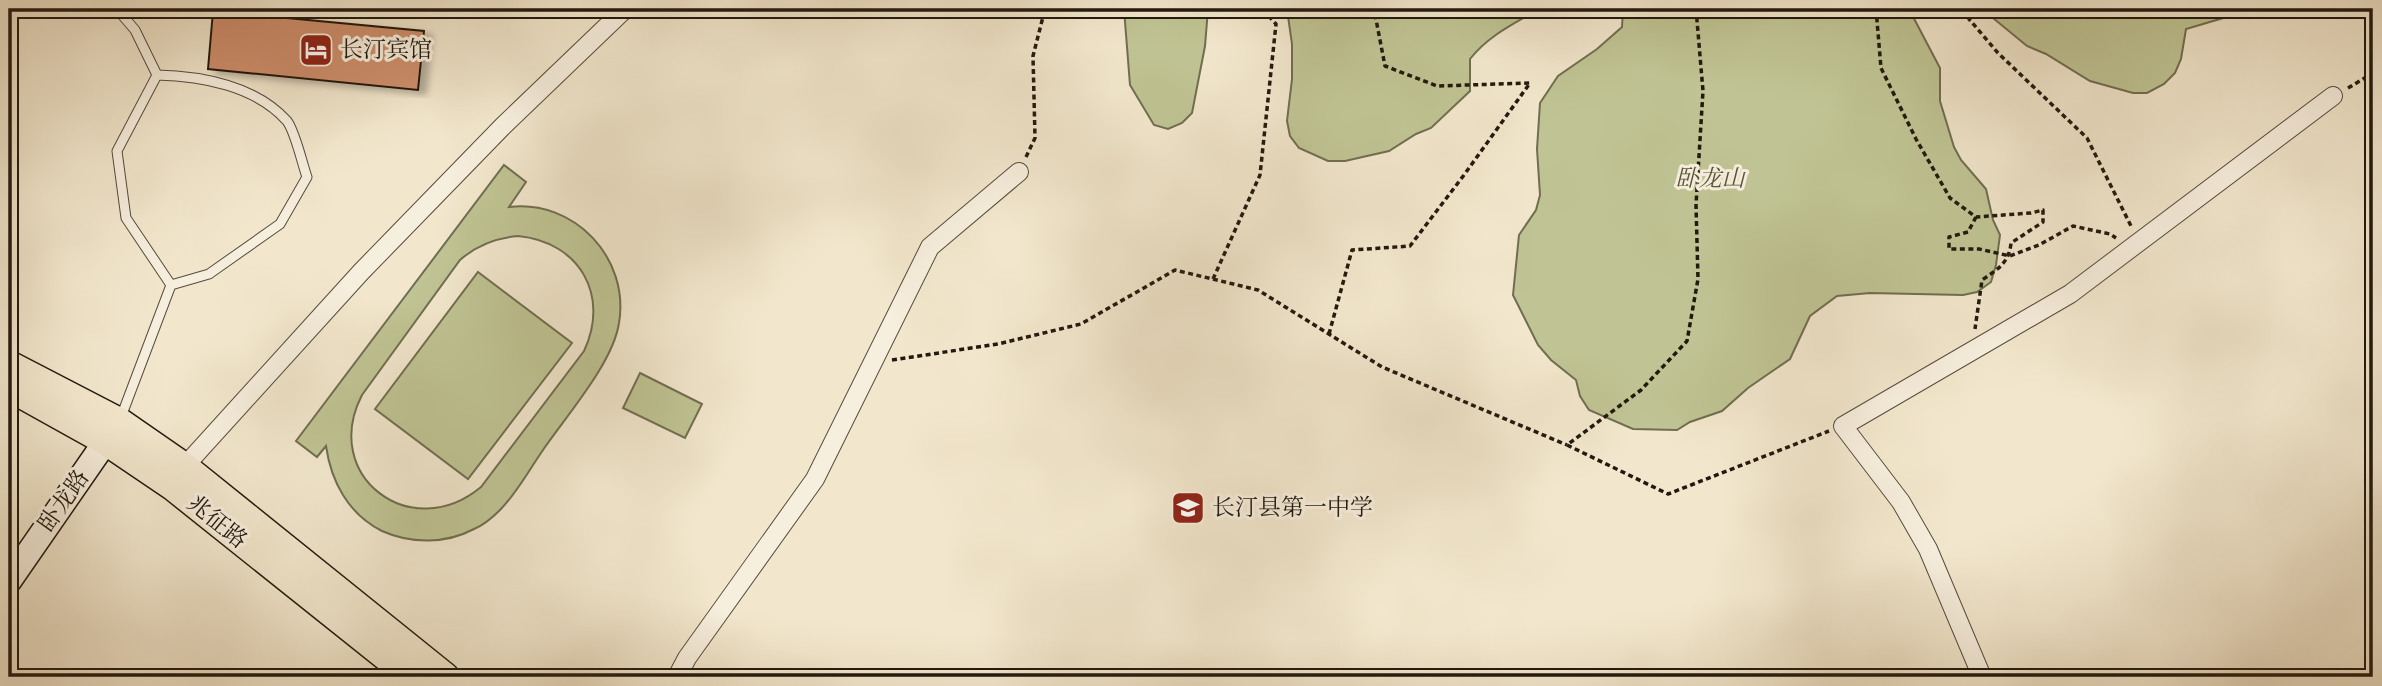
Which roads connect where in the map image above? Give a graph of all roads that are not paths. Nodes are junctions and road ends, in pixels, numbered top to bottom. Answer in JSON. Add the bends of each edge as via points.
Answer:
{"nodes":[{"id":1,"x":117,"y":9,"type":"edge"},
{"id":2,"x":625,"y":9,"type":"edge"},
{"id":3,"x":157,"y":75,"type":"junction"},
{"id":4,"x":2333,"y":96,"type":"road end"},
{"id":5,"x":1019,"y":172,"type":"road end"},
{"id":6,"x":171,"y":285,"type":"junction"},
{"id":7,"x":9,"y":365,"type":"edge"},
{"id":8,"x":9,"y":387,"type":"edge"},
{"id":9,"x":113,"y":432,"type":"junction"},
{"id":10,"x":184,"y":467,"type":"junction"},
{"id":11,"x":9,"y":581,"type":"edge"},
{"id":12,"x":412,"y":677,"type":"edge"},
{"id":13,"x":445,"y":677,"type":"edge"},
{"id":14,"x":677,"y":677,"type":"edge"},
{"id":15,"x":1982,"y":677,"type":"edge"}],
"edges":[{"from":1,"to":3,"type":"lane","via":[[135,30]]},
{"from":2,"to":10,"type":"street","via":[[361,272]]},
{"from":3,"to":6,"type":"lane","via":[[117,151],[126,218]]},
{"from":3,"to":6,"type":"lane","via":[[184,76],[251,93],[288,122],[307,177],[280,224],[209,274]]},
{"from":4,"to":15,"type":"street","via":[[2070,294],[1843,426],[1900,502],[1928,549]]},
{"from":5,"to":14,"type":"street","via":[[930,247],[815,478]]},
{"from":6,"to":9,"type":"lane"},
{"from":7,"to":9,"type":"main road"},
{"from":8,"to":9,"type":"main road","name":"兆征路"},
{"from":9,"to":10,"type":"main road"},
{"from":9,"to":11,"type":"street","name":"卧龙路"},
{"from":9,"to":12,"type":"main road","name":"兆征路","via":[[174,487]]},
{"from":10,"to":13,"type":"main road"}]}
